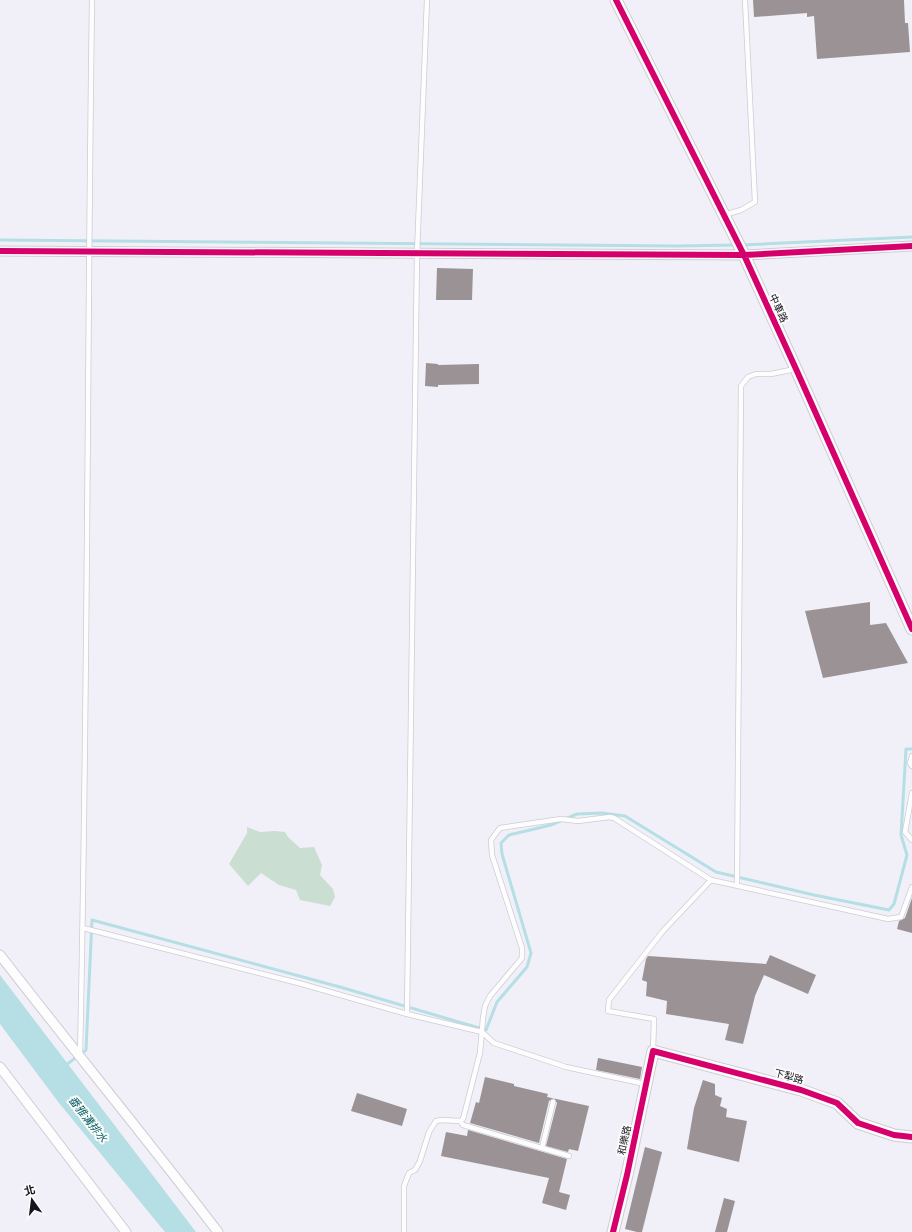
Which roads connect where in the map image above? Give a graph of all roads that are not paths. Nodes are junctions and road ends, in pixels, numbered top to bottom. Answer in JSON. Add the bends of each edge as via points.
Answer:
{"nodes":[{"id":1,"x":92,"y":0,"type":"edge"},
{"id":2,"x":427,"y":0,"type":"edge"},
{"id":3,"x":616,"y":0,"type":"edge"},
{"id":4,"x":745,"y":0,"type":"edge"},
{"id":5,"x":724,"y":215,"type":"junction"},
{"id":6,"x":912,"y":246,"type":"edge"},
{"id":7,"x":0,"y":251,"type":"edge"},
{"id":8,"x":88,"y":252,"type":"junction"},
{"id":9,"x":417,"y":254,"type":"junction"},
{"id":10,"x":744,"y":255,"type":"junction"},
{"id":11,"x":796,"y":369,"type":"junction"},
{"id":12,"x":912,"y":629,"type":"edge"},
{"id":13,"x":912,"y":756,"type":"edge"},
{"id":14,"x":912,"y":766,"type":"edge"},
{"id":15,"x":912,"y":793,"type":"edge"},
{"id":16,"x":912,"y":840,"type":"edge"},
{"id":17,"x":712,"y":880,"type":"junction"},
{"id":18,"x":737,"y":886,"type":"junction"},
{"id":19,"x":912,"y":887,"type":"edge"},
{"id":20,"x":82,"y":928,"type":"junction"},
{"id":21,"x":0,"y":955,"type":"edge"},
{"id":22,"x":407,"y":1014,"type":"junction"},
{"id":23,"x":482,"y":1032,"type":"junction"},
{"id":24,"x":653,"y":1051,"type":"junction"},
{"id":25,"x":79,"y":1057,"type":"junction"},
{"id":26,"x":0,"y":1067,"type":"edge"},
{"id":27,"x":645,"y":1084,"type":"junction"},
{"id":28,"x":553,"y":1102,"type":"dead end"},
{"id":29,"x":460,"y":1121,"type":"junction"},
{"id":30,"x":912,"y":1137,"type":"edge"},
{"id":31,"x":542,"y":1148,"type":"junction"},
{"id":32,"x":569,"y":1156,"type":"dead end"},
{"id":33,"x":126,"y":1232,"type":"edge"},
{"id":34,"x":218,"y":1232,"type":"edge"},
{"id":35,"x":404,"y":1232,"type":"edge"},
{"id":36,"x":613,"y":1232,"type":"edge"}],
"edges":[{"from":1,"to":8,"type":"lane"},
{"from":2,"to":9,"type":"lane"},
{"from":3,"to":5,"type":"street","name":"中車路"},
{"from":4,"to":5,"type":"lane","via":[[755,202]]},
{"from":5,"to":10,"type":"street","name":"中車路"},
{"from":6,"to":10,"type":"street"},
{"from":7,"to":8,"type":"street"},
{"from":8,"to":9,"type":"street"},
{"from":8,"to":20,"type":"lane"},
{"from":9,"to":10,"type":"street"},
{"from":9,"to":22,"type":"lane"},
{"from":10,"to":11,"type":"street","name":"中車路"},
{"from":11,"to":12,"type":"street","name":"中車路"},
{"from":11,"to":18,"type":"lane","via":[[756,374],[748,377],[741,386]]},
{"from":13,"to":14,"type":"lane"},
{"from":15,"to":16,"type":"lane","via":[[905,832]]},
{"from":17,"to":18,"type":"lane"},
{"from":17,"to":23,"type":"lane","via":[[614,818],[578,821],[561,819],[500,828],[491,840],[492,855],[522,948],[522,958],[490,996],[483,1018]]},
{"from":17,"to":24,"type":"lane","via":[[664,931],[609,1000],[608,1010],[654,1019]]},
{"from":18,"to":19,"type":"lane","via":[[888,919],[901,917]]},
{"from":20,"to":22,"type":"lane","via":[[302,984]]},
{"from":20,"to":25,"type":"lane"},
{"from":21,"to":25,"type":"street"},
{"from":22,"to":23,"type":"lane"},
{"from":23,"to":27,"type":"lane","via":[[494,1043],[566,1067]]},
{"from":23,"to":29,"type":"lane","via":[[480,1053],[463,1119]]},
{"from":24,"to":27,"type":"street","name":"和樂路"},
{"from":24,"to":30,"type":"street","name":"下犁路","via":[[801,1090],[837,1103],[858,1123],[894,1135]]},
{"from":25,"to":34,"type":"street"},
{"from":26,"to":33,"type":"street"},
{"from":27,"to":36,"type":"street","name":"和樂路"},
{"from":28,"to":31,"type":"lane"},
{"from":29,"to":31,"type":"lane","via":[[463,1125]]},
{"from":29,"to":35,"type":"lane","via":[[436,1121],[429,1132],[420,1161],[415,1170],[409,1173],[404,1186]]},
{"from":31,"to":32,"type":"lane"}]}
